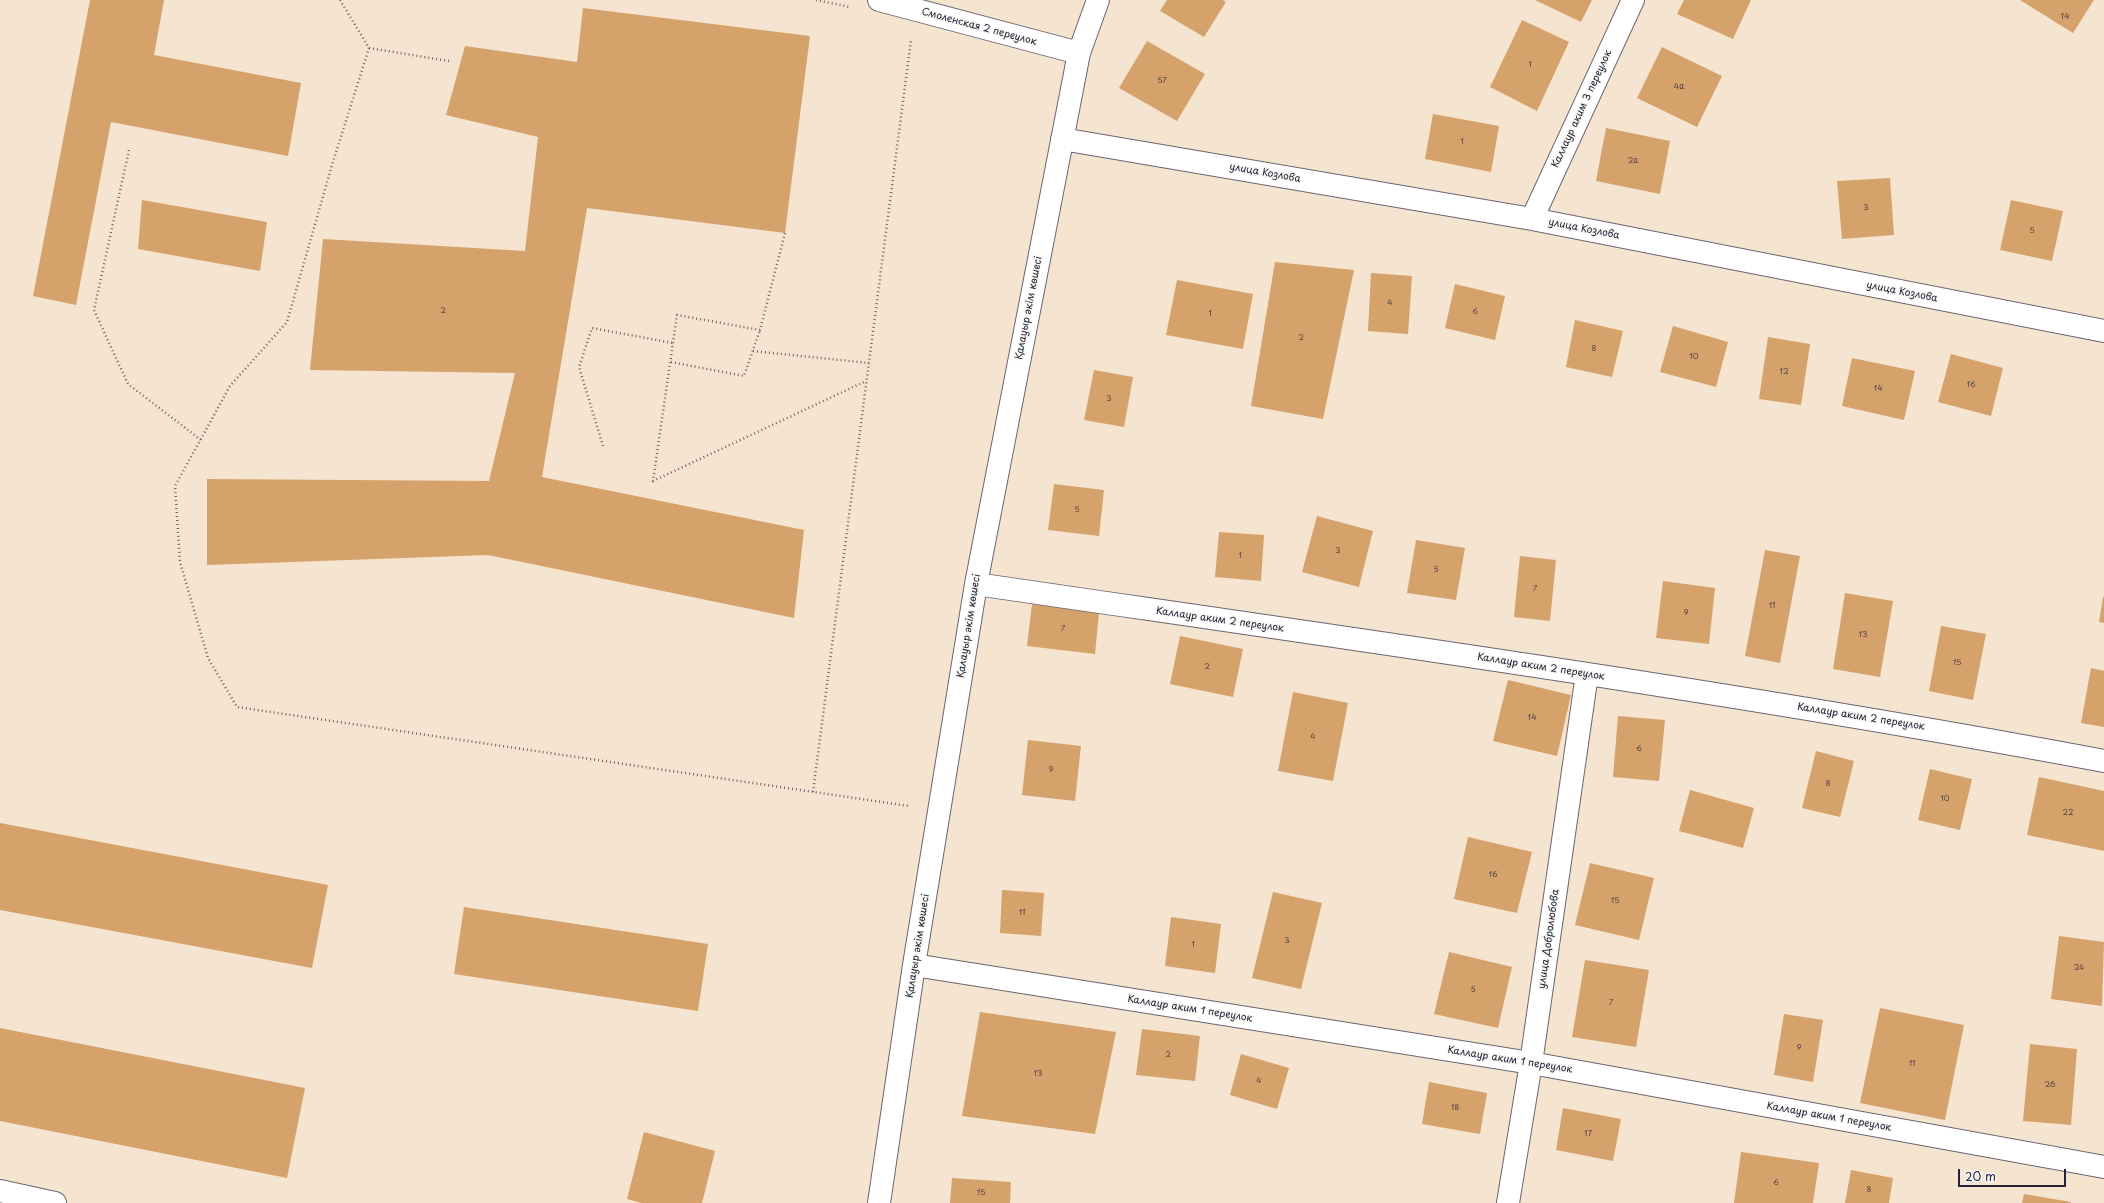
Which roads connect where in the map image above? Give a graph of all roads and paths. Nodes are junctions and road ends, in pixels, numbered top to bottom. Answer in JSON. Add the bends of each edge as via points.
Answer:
{"nodes":[{"id":1,"x":340,"y":0,"type":"edge"},
{"id":2,"x":816,"y":0,"type":"edge"},
{"id":3,"x":879,"y":0,"type":"edge"},
{"id":4,"x":1098,"y":0,"type":"edge"},
{"id":5,"x":1633,"y":0,"type":"edge"},
{"id":6,"x":854,"y":8,"type":"dead end"},
{"id":7,"x":912,"y":35,"type":"dead end"},
{"id":8,"x":369,"y":48,"type":"junction"},
{"id":9,"x":1079,"y":53,"type":"junction"},
{"id":10,"x":449,"y":61,"type":"dead end"},
{"id":11,"x":1062,"y":139,"type":"junction"},
{"id":12,"x":129,"y":150,"type":"dead end"},
{"id":13,"x":1532,"y":219,"type":"junction"},
{"id":14,"x":786,"y":233,"type":"dead end"},
{"id":15,"x":760,"y":330,"type":"junction"},
{"id":16,"x":2104,"y":331,"type":"edge"},
{"id":17,"x":673,"y":343,"type":"junction"},
{"id":18,"x":753,"y":351,"type":"junction"},
{"id":19,"x":671,"y":362,"type":"junction"},
{"id":20,"x":869,"y":363,"type":"junction"},
{"id":21,"x":867,"y":381,"type":"junction"},
{"id":22,"x":201,"y":440,"type":"junction"},
{"id":23,"x":603,"y":446,"type":"dead end"},
{"id":24,"x":976,"y":584,"type":"junction"},
{"id":25,"x":1587,"y":674,"type":"junction"},
{"id":26,"x":2104,"y":761,"type":"edge"},
{"id":27,"x":813,"y":792,"type":"junction"},
{"id":28,"x":940,"y":811,"type":"junction"},
{"id":29,"x":914,"y":965,"type":"junction"},
{"id":30,"x":1531,"y":1063,"type":"junction"},
{"id":31,"x":2104,"y":1167,"type":"edge"},
{"id":32,"x":0,"y":1191,"type":"edge"},
{"id":33,"x":55,"y":1203,"type":"edge"},
{"id":34,"x":879,"y":1203,"type":"edge"},
{"id":35,"x":1508,"y":1203,"type":"edge"}],
"edges":[{"from":1,"to":8,"type":"path"},
{"from":2,"to":6,"type":"path"},
{"from":3,"to":9,"type":"street","name":"Смоленская 2 переулок"},
{"from":4,"to":9,"type":"street","name":"Қалауыр әкім көшесі"},
{"from":5,"to":13,"type":"street","name":"Каллаур аким 3 переулок"},
{"from":7,"to":20,"type":"path"},
{"from":8,"to":10,"type":"path"},
{"from":8,"to":22,"type":"path","via":[[287,322],[230,386]]},
{"from":9,"to":11,"type":"street","name":"Қалауыр әкім көшесі"},
{"from":11,"to":13,"type":"street","name":"улица Козлова"},
{"from":11,"to":24,"type":"street","name":"Қалауыр әкім көшесі"},
{"from":12,"to":22,"type":"path","via":[[94,310],[128,384]]},
{"from":13,"to":16,"type":"street","name":"улица Козлова"},
{"from":14,"to":15,"type":"path"},
{"from":15,"to":17,"type":"path","via":[[677,315]]},
{"from":15,"to":18,"type":"path"},
{"from":17,"to":19,"type":"path"},
{"from":17,"to":23,"type":"path","via":[[592,328],[579,367]]},
{"from":18,"to":19,"type":"path","via":[[744,376]]},
{"from":18,"to":20,"type":"path"},
{"from":19,"to":21,"type":"path","via":[[653,481]]},
{"from":20,"to":21,"type":"path"},
{"from":21,"to":27,"type":"path"},
{"from":22,"to":27,"type":"path","via":[[175,486],[180,562],[208,658],[237,707]]},
{"from":24,"to":25,"type":"street","name":"Каллаур аким 2 переулок"},
{"from":24,"to":28,"type":"street","name":"Қалауыр әкім көшесі"},
{"from":25,"to":26,"type":"street","name":"Каллаур аким 2 переулок","via":[[1924,727]]},
{"from":25,"to":30,"type":"street","name":"улица Добролюбова"},
{"from":27,"to":28,"type":"path"},
{"from":28,"to":29,"type":"street","name":"Қалауыр әкім көшесі"},
{"from":29,"to":30,"type":"street","name":"Каллаур аким 1 переулок"},
{"from":29,"to":34,"type":"street","name":"Қалауыр әкім көшесі"},
{"from":30,"to":31,"type":"street","name":"Каллаур аким 1 переулок"},
{"from":30,"to":35,"type":"street","name":"улица Добролюбова"},
{"from":32,"to":33,"type":"street"}]}
